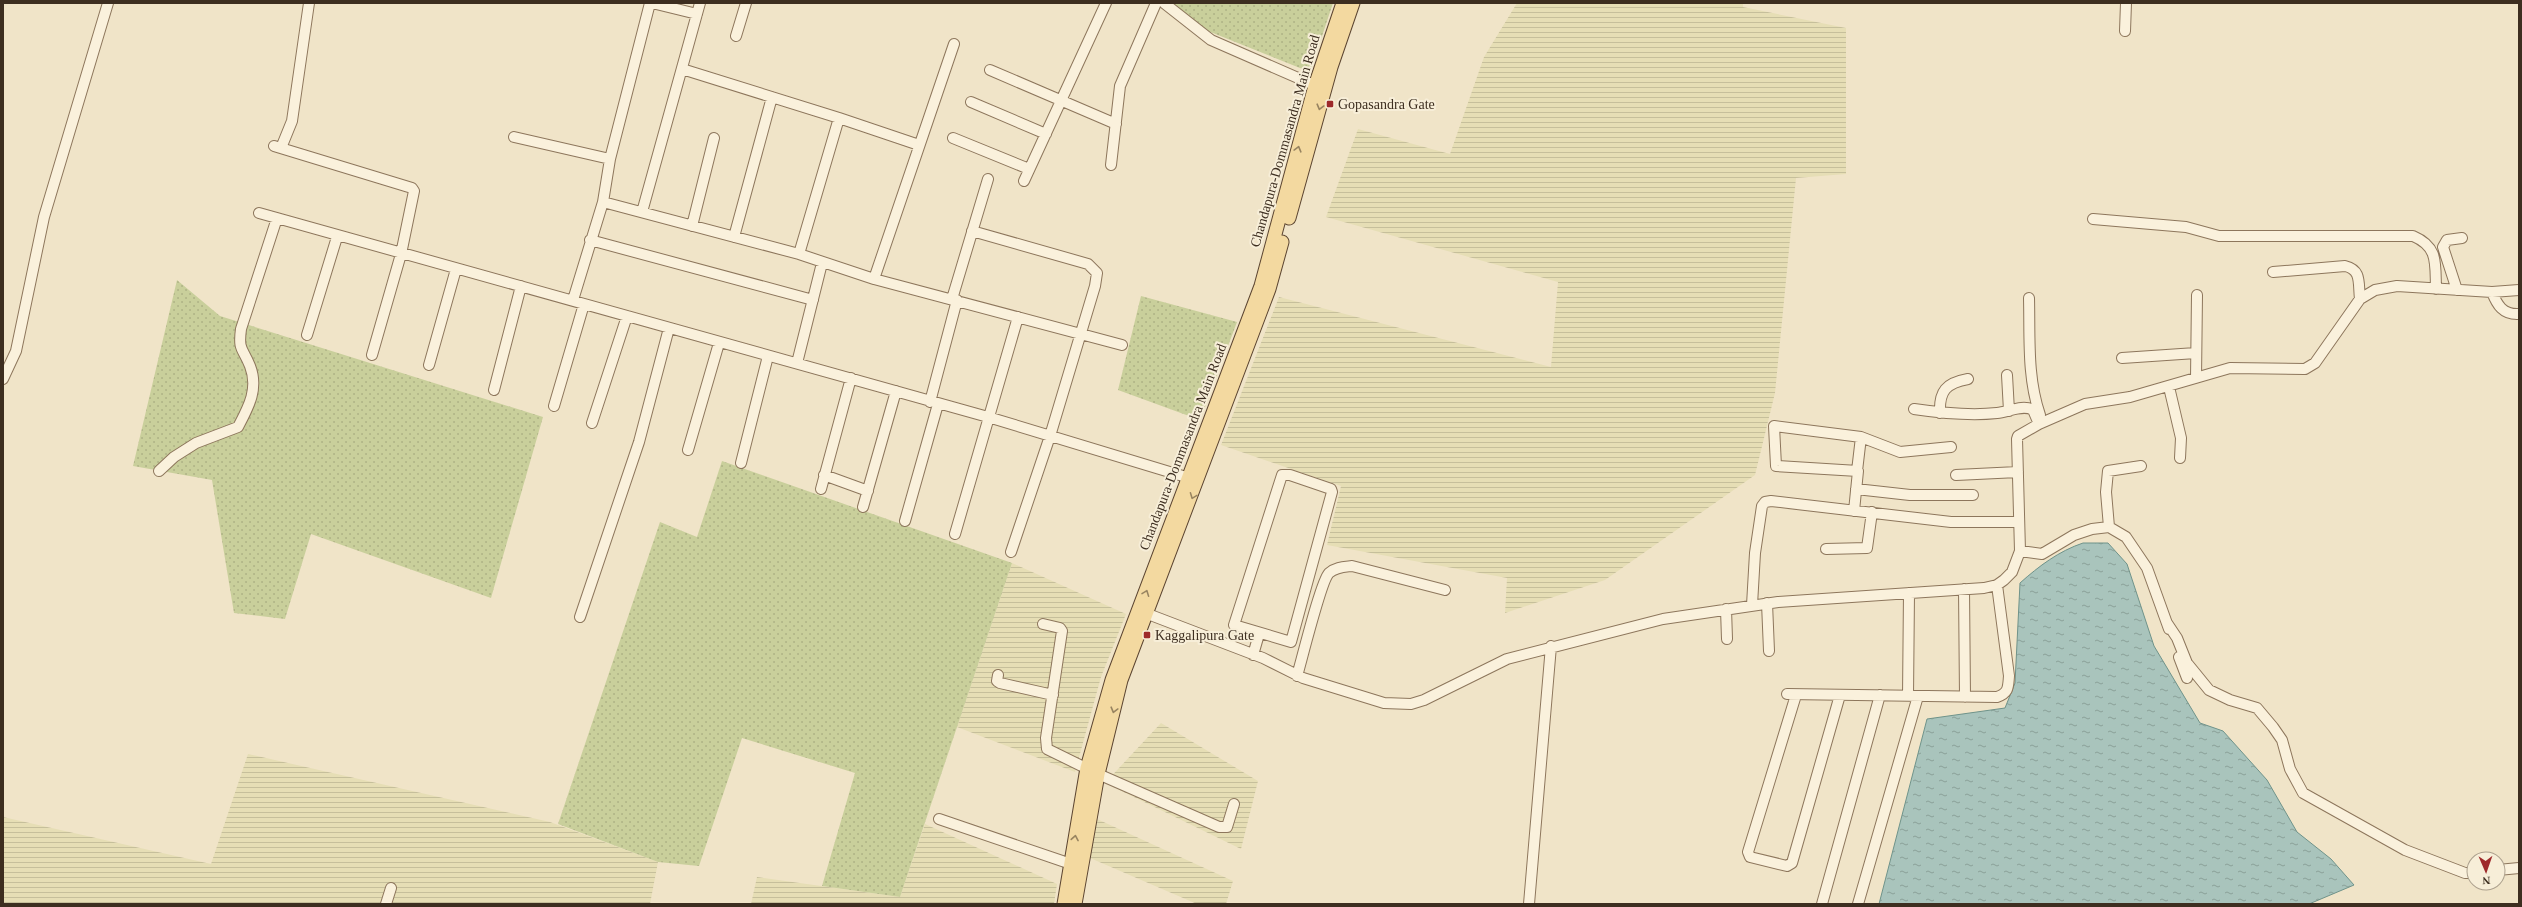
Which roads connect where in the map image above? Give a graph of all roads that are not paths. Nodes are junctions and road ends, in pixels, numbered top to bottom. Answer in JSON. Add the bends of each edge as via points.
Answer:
{"nodes":[{"id":1,"x":108,"y":3,"type":"edge"},
{"id":2,"x":309,"y":3,"type":"edge"},
{"id":3,"x":651,"y":3,"type":"edge"},
{"id":4,"x":700,"y":3,"type":"edge"},
{"id":5,"x":746,"y":3,"type":"edge"},
{"id":6,"x":1106,"y":3,"type":"edge"},
{"id":7,"x":1156,"y":3,"type":"edge"},
{"id":8,"x":1164,"y":3,"type":"edge"},
{"id":9,"x":1343,"y":3,"type":"edge"},
{"id":10,"x":1353,"y":3,"type":"edge"},
{"id":11,"x":2126,"y":3,"type":"edge"},
{"id":12,"x":697,"y":14,"type":"junction"},
{"id":13,"x":2125,"y":31,"type":"dead end"},
{"id":14,"x":736,"y":36,"type":"dead end"},
{"id":15,"x":954,"y":44,"type":"dead end"},
{"id":16,"x":682,"y":69,"type":"junction"},
{"id":17,"x":990,"y":70,"type":"dead end"},
{"id":18,"x":1320,"y":88,"type":"junction"},
{"id":19,"x":772,"y":97,"type":"junction"},
{"id":20,"x":1061,"y":100,"type":"junction"},
{"id":21,"x":971,"y":102,"type":"dead end"},
{"id":22,"x":840,"y":118,"type":"junction"},
{"id":23,"x":1116,"y":124,"type":"junction"},
{"id":24,"x":1046,"y":134,"type":"junction"},
{"id":25,"x":514,"y":137,"type":"dead end"},
{"id":26,"x":714,"y":138,"type":"dead end"},
{"id":27,"x":953,"y":138,"type":"dead end"},
{"id":28,"x":919,"y":145,"type":"junction"},
{"id":29,"x":610,"y":158,"type":"junction"},
{"id":30,"x":1111,"y":165,"type":"dead end"},
{"id":31,"x":1030,"y":169,"type":"junction"},
{"id":32,"x":988,"y":179,"type":"dead end"},
{"id":33,"x":1024,"y":181,"type":"dead end"},
{"id":34,"x":603,"y":202,"type":"junction"},
{"id":35,"x":642,"y":212,"type":"junction"},
{"id":36,"x":259,"y":213,"type":"dead end"},
{"id":37,"x":277,"y":218,"type":"junction"},
{"id":38,"x":2093,"y":219,"type":"dead end"},
{"id":39,"x":692,"y":226,"type":"junction"},
{"id":40,"x":972,"y":231,"type":"junction"},
{"id":41,"x":337,"y":236,"type":"junction"},
{"id":42,"x":734,"y":238,"type":"junction"},
{"id":43,"x":2462,"y":238,"type":"dead end"},
{"id":44,"x":590,"y":240,"type":"junction"},
{"id":45,"x":401,"y":254,"type":"junction"},
{"id":46,"x":799,"y":254,"type":"junction"},
{"id":47,"x":822,"y":263,"type":"junction"},
{"id":48,"x":456,"y":269,"type":"junction"},
{"id":49,"x":2273,"y":272,"type":"dead end"},
{"id":50,"x":874,"y":279,"type":"junction"},
{"id":51,"x":521,"y":286,"type":"junction"},
{"id":52,"x":2436,"y":289,"type":"junction"},
{"id":53,"x":2457,"y":290,"type":"junction"},
{"id":54,"x":2519,"y":290,"type":"edge"},
{"id":55,"x":2492,"y":292,"type":"junction"},
{"id":56,"x":2197,"y":295,"type":"dead end"},
{"id":57,"x":2029,"y":298,"type":"dead end"},
{"id":58,"x":2360,"y":299,"type":"junction"},
{"id":59,"x":573,"y":300,"type":"junction"},
{"id":60,"x":813,"y":300,"type":"junction"},
{"id":61,"x":954,"y":300,"type":"junction"},
{"id":62,"x":584,"y":304,"type":"junction"},
{"id":63,"x":2519,"y":314,"type":"edge"},
{"id":64,"x":626,"y":316,"type":"junction"},
{"id":65,"x":1018,"y":317,"type":"junction"},
{"id":66,"x":669,"y":328,"type":"junction"},
{"id":67,"x":1081,"y":334,"type":"junction"},
{"id":68,"x":307,"y":335,"type":"dead end"},
{"id":69,"x":719,"y":342,"type":"junction"},
{"id":70,"x":1122,"y":345,"type":"dead end"},
{"id":71,"x":2196,"y":354,"type":"junction"},
{"id":72,"x":372,"y":355,"type":"dead end"},
{"id":73,"x":768,"y":356,"type":"junction"},
{"id":74,"x":2122,"y":358,"type":"dead end"},
{"id":75,"x":797,"y":363,"type":"junction"},
{"id":76,"x":429,"y":365,"type":"dead end"},
{"id":77,"x":2007,"y":375,"type":"dead end"},
{"id":78,"x":851,"y":378,"type":"junction"},
{"id":79,"x":2196,"y":378,"type":"junction"},
{"id":80,"x":3,"y":379,"type":"edge"},
{"id":81,"x":1968,"y":379,"type":"dead end"},
{"id":82,"x":2169,"y":387,"type":"junction"},
{"id":83,"x":494,"y":390,"type":"dead end"},
{"id":84,"x":896,"y":391,"type":"junction"},
{"id":85,"x":934,"y":403,"type":"junction"},
{"id":86,"x":554,"y":406,"type":"dead end"},
{"id":87,"x":1914,"y":409,"type":"dead end"},
{"id":88,"x":2009,"y":411,"type":"junction"},
{"id":89,"x":1940,"y":413,"type":"junction"},
{"id":90,"x":988,"y":417,"type":"junction"},
{"id":91,"x":592,"y":423,"type":"dead end"},
{"id":92,"x":2041,"y":423,"type":"junction"},
{"id":93,"x":1050,"y":436,"type":"junction"},
{"id":94,"x":1861,"y":437,"type":"junction"},
{"id":95,"x":1950,"y":447,"type":"dead end"},
{"id":96,"x":688,"y":450,"type":"dead end"},
{"id":97,"x":2180,"y":458,"type":"dead end"},
{"id":98,"x":741,"y":463,"type":"dead end"},
{"id":99,"x":2141,"y":466,"type":"dead end"},
{"id":100,"x":159,"y":471,"type":"dead end"},
{"id":101,"x":1858,"y":471,"type":"junction"},
{"id":102,"x":2018,"y":472,"type":"junction"},
{"id":103,"x":824,"y":475,"type":"junction"},
{"id":104,"x":1956,"y":475,"type":"dead end"},
{"id":105,"x":1194,"y":479,"type":"junction"},
{"id":106,"x":820,"y":489,"type":"dead end"},
{"id":107,"x":1856,"y":489,"type":"junction"},
{"id":108,"x":868,"y":491,"type":"junction"},
{"id":109,"x":1973,"y":495,"type":"dead end"},
{"id":110,"x":863,"y":507,"type":"dead end"},
{"id":111,"x":1854,"y":511,"type":"junction"},
{"id":112,"x":1872,"y":512,"type":"junction"},
{"id":113,"x":905,"y":521,"type":"dead end"},
{"id":114,"x":2019,"y":522,"type":"junction"},
{"id":115,"x":2109,"y":527,"type":"junction"},
{"id":116,"x":955,"y":534,"type":"dead end"},
{"id":117,"x":1826,"y":549,"type":"dead end"},
{"id":118,"x":2020,"y":551,"type":"junction"},
{"id":119,"x":1011,"y":552,"type":"dead end"},
{"id":120,"x":1997,"y":585,"type":"junction"},
{"id":121,"x":1964,"y":589,"type":"junction"},
{"id":122,"x":1444,"y":590,"type":"dead end"},
{"id":123,"x":1909,"y":593,"type":"junction"},
{"id":124,"x":1767,"y":603,"type":"junction"},
{"id":125,"x":1752,"y":605,"type":"junction"},
{"id":126,"x":1726,"y":609,"type":"junction"},
{"id":127,"x":1143,"y":612,"type":"junction"},
{"id":128,"x":580,"y":617,"type":"dead end"},
{"id":129,"x":2167,"y":623,"type":"junction"},
{"id":130,"x":1043,"y":624,"type":"dead end"},
{"id":131,"x":1259,"y":634,"type":"junction"},
{"id":132,"x":1726,"y":639,"type":"dead end"},
{"id":133,"x":1551,"y":646,"type":"junction"},
{"id":134,"x":1769,"y":652,"type":"dead end"},
{"id":135,"x":1254,"y":655,"type":"junction"},
{"id":136,"x":998,"y":675,"type":"dead end"},
{"id":137,"x":1297,"y":676,"type":"junction"},
{"id":138,"x":2187,"y":678,"type":"dead end"},
{"id":139,"x":1053,"y":695,"type":"junction"},
{"id":140,"x":1840,"y":695,"type":"junction"},
{"id":141,"x":1880,"y":696,"type":"junction"},
{"id":142,"x":1913,"y":696,"type":"junction"},
{"id":143,"x":1966,"y":697,"type":"junction"},
{"id":144,"x":1092,"y":771,"type":"junction"},
{"id":145,"x":1234,"y":804,"type":"dead end"},
{"id":146,"x":939,"y":819,"type":"dead end"},
{"id":147,"x":1071,"y":864,"type":"junction"},
{"id":148,"x":2519,"y":868,"type":"edge"},
{"id":149,"x":2506,"y":869,"type":"edge"},
{"id":150,"x":2466,"y":873,"type":"edge"},
{"id":151,"x":391,"y":888,"type":"dead end"},
{"id":152,"x":386,"y":904,"type":"edge"},
{"id":153,"x":1064,"y":904,"type":"edge"},
{"id":154,"x":1075,"y":904,"type":"edge"},
{"id":155,"x":1529,"y":904,"type":"edge"},
{"id":156,"x":1822,"y":904,"type":"edge"},
{"id":157,"x":1858,"y":904,"type":"edge"}],
"edges":[{"from":1,"to":80,"type":"street","via":[[44,217],[16,351]]},
{"from":2,"to":45,"type":"street","via":[[292,121],[278,147],[412,188],[415,194]]},
{"from":3,"to":12,"type":"street"},
{"from":3,"to":29,"type":"street"},
{"from":4,"to":12,"type":"street"},
{"from":5,"to":14,"type":"street"},
{"from":6,"to":20,"type":"street"},
{"from":7,"to":23,"type":"street","via":[[1120,86]]},
{"from":8,"to":18,"type":"street","via":[[1211,40]]},
{"from":9,"to":18,"type":"main road","name":"Chandapura-Dommasandra Main Road"},
{"from":10,"to":18,"type":"main road","name":"Chandapura-Dommasandra Main Road"},
{"from":11,"to":13,"type":"street"},
{"from":12,"to":16,"type":"street"},
{"from":15,"to":28,"type":"street"},
{"from":16,"to":19,"type":"street"},
{"from":16,"to":35,"type":"street"},
{"from":17,"to":20,"type":"street"},
{"from":18,"to":105,"type":"main road","name":"Chandapura-Dommasandra Main Road","via":[[1269,289]]},
{"from":19,"to":22,"type":"street"},
{"from":19,"to":42,"type":"street"},
{"from":20,"to":23,"type":"street"},
{"from":20,"to":24,"type":"street"},
{"from":21,"to":24,"type":"street"},
{"from":22,"to":28,"type":"street"},
{"from":22,"to":46,"type":"street"},
{"from":23,"to":30,"type":"street"},
{"from":24,"to":31,"type":"street"},
{"from":25,"to":29,"type":"street"},
{"from":26,"to":39,"type":"street"},
{"from":27,"to":31,"type":"street"},
{"from":28,"to":50,"type":"street"},
{"from":29,"to":34,"type":"street"},
{"from":31,"to":33,"type":"street"},
{"from":32,"to":40,"type":"street"},
{"from":34,"to":35,"type":"street"},
{"from":34,"to":44,"type":"street"},
{"from":35,"to":39,"type":"street"},
{"from":36,"to":37,"type":"street"},
{"from":37,"to":41,"type":"street"},
{"from":37,"to":100,"type":"street","via":[[241,329],[239,344],[250,366],[254,386],[249,405],[238,427],[196,443],[174,457]]},
{"from":38,"to":52,"type":"street","via":[[2186,227],[2219,236],[2413,236],[2424,241],[2434,255]]},
{"from":39,"to":42,"type":"street"},
{"from":40,"to":61,"type":"street"},
{"from":40,"to":67,"type":"street","via":[[1088,264],[1097,273]]},
{"from":41,"to":45,"type":"street"},
{"from":41,"to":68,"type":"street"},
{"from":42,"to":46,"type":"street"},
{"from":43,"to":53,"type":"street","via":[[2447,240],[2443,247]]},
{"from":44,"to":59,"type":"street"},
{"from":44,"to":60,"type":"street"},
{"from":45,"to":48,"type":"street"},
{"from":45,"to":72,"type":"street"},
{"from":46,"to":47,"type":"street"},
{"from":47,"to":50,"type":"street"},
{"from":47,"to":60,"type":"street"},
{"from":48,"to":51,"type":"street"},
{"from":48,"to":76,"type":"street"},
{"from":49,"to":58,"type":"street","via":[[2345,266],[2353,268],[2357,272]]},
{"from":50,"to":61,"type":"street"},
{"from":51,"to":59,"type":"street"},
{"from":51,"to":83,"type":"street"},
{"from":52,"to":53,"type":"street"},
{"from":52,"to":58,"type":"street","via":[[2397,286],[2375,290]]},
{"from":53,"to":55,"type":"street"},
{"from":54,"to":55,"type":"street"},
{"from":55,"to":63,"type":"street","via":[[2497,306],[2506,312]]},
{"from":56,"to":71,"type":"street"},
{"from":57,"to":92,"type":"street","via":[[2030,371]]},
{"from":58,"to":79,"type":"street","via":[[2315,363],[2305,369],[2230,368]]},
{"from":59,"to":62,"type":"street"},
{"from":60,"to":75,"type":"street"},
{"from":61,"to":65,"type":"street"},
{"from":61,"to":85,"type":"street"},
{"from":62,"to":64,"type":"street"},
{"from":62,"to":86,"type":"street"},
{"from":64,"to":66,"type":"street"},
{"from":64,"to":91,"type":"street"},
{"from":65,"to":67,"type":"street"},
{"from":65,"to":90,"type":"street"},
{"from":66,"to":69,"type":"street"},
{"from":66,"to":128,"type":"street","via":[[639,442]]},
{"from":67,"to":70,"type":"street"},
{"from":67,"to":93,"type":"street"},
{"from":69,"to":73,"type":"street"},
{"from":69,"to":96,"type":"street"},
{"from":71,"to":74,"type":"street"},
{"from":71,"to":79,"type":"street"},
{"from":73,"to":75,"type":"street"},
{"from":73,"to":98,"type":"street"},
{"from":75,"to":78,"type":"street"},
{"from":77,"to":88,"type":"street"},
{"from":78,"to":84,"type":"street"},
{"from":78,"to":103,"type":"street"},
{"from":79,"to":82,"type":"street"},
{"from":81,"to":89,"type":"street","via":[[1958,381],[1945,389],[1940,398]]},
{"from":82,"to":92,"type":"street","via":[[2130,397],[2085,404]]},
{"from":82,"to":97,"type":"street","via":[[2181,438]]},
{"from":84,"to":85,"type":"street"},
{"from":84,"to":108,"type":"street"},
{"from":85,"to":90,"type":"street"},
{"from":85,"to":113,"type":"street"},
{"from":87,"to":89,"type":"street"},
{"from":88,"to":89,"type":"street","via":[[1997,414]]},
{"from":88,"to":92,"type":"street","via":[[2031,408]]},
{"from":90,"to":93,"type":"street"},
{"from":90,"to":116,"type":"street"},
{"from":92,"to":102,"type":"street","via":[[2018,436]]},
{"from":93,"to":105,"type":"street"},
{"from":93,"to":119,"type":"street"},
{"from":94,"to":95,"type":"street","via":[[1900,452]]},
{"from":94,"to":101,"type":"street"},
{"from":94,"to":101,"type":"street","via":[[1774,426],[1776,466]]},
{"from":99,"to":115,"type":"street","via":[[2108,471],[2106,492]]},
{"from":101,"to":107,"type":"street"},
{"from":102,"to":104,"type":"street"},
{"from":102,"to":114,"type":"street"},
{"from":103,"to":106,"type":"street"},
{"from":103,"to":108,"type":"street"},
{"from":105,"to":127,"type":"main road","name":"Chandapura-Dommasandra Main Road"},
{"from":107,"to":109,"type":"street","via":[[1910,495]]},
{"from":107,"to":111,"type":"street"},
{"from":108,"to":110,"type":"street"},
{"from":111,"to":112,"type":"street"},
{"from":111,"to":125,"type":"street","via":[[1764,502],[1755,553]]},
{"from":112,"to":114,"type":"street","via":[[1951,522]]},
{"from":112,"to":117,"type":"street","via":[[1867,548]]},
{"from":114,"to":118,"type":"street"},
{"from":115,"to":118,"type":"street","via":[[2074,535],[2042,554]]},
{"from":115,"to":129,"type":"street","via":[[2126,537],[2147,568]]},
{"from":118,"to":120,"type":"street","via":[[2012,572]]},
{"from":120,"to":121,"type":"street"},
{"from":120,"to":143,"type":"street","via":[[2009,676],[2008,690],[1997,697]]},
{"from":121,"to":123,"type":"street"},
{"from":121,"to":143,"type":"street"},
{"from":122,"to":137,"type":"street","via":[[1352,566],[1332,571],[1328,574],[1317,604]]},
{"from":123,"to":124,"type":"street"},
{"from":123,"to":142,"type":"street"},
{"from":124,"to":125,"type":"street"},
{"from":124,"to":134,"type":"street"},
{"from":125,"to":126,"type":"street"},
{"from":126,"to":132,"type":"street"},
{"from":126,"to":133,"type":"street","via":[[1663,619]]},
{"from":127,"to":135,"type":"street"},
{"from":127,"to":144,"type":"main road","name":"Chandapura-Dommasandra Main Road"},
{"from":129,"to":138,"type":"street"},
{"from":129,"to":150,"type":"street","via":[[2177,638],[2187,663],[2209,690],[2257,708],[2273,727],[2282,740],[2290,769],[2303,793],[2405,850]]},
{"from":130,"to":139,"type":"street","via":[[1060,628],[1062,631]]},
{"from":131,"to":131,"type":"street","via":[[1234,625],[1234,621],[1280,476],[1290,475],[1331,489],[1332,497],[1291,642]]},
{"from":131,"to":135,"type":"street"},
{"from":133,"to":137,"type":"street","via":[[1507,659],[1442,693],[1411,704],[1384,703]]},
{"from":133,"to":155,"type":"street"},
{"from":135,"to":137,"type":"street"},
{"from":136,"to":139,"type":"street","via":[[997,681],[1000,683]]},
{"from":139,"to":144,"type":"street","via":[[1046,738],[1048,748]]},
{"from":140,"to":140,"type":"street","via":[[1792,863],[1787,866],[1750,857],[1748,852],[1791,694]]},
{"from":140,"to":141,"type":"street"},
{"from":141,"to":142,"type":"street"},
{"from":141,"to":156,"type":"street"},
{"from":142,"to":143,"type":"street"},
{"from":142,"to":157,"type":"street"},
{"from":144,"to":145,"type":"street","via":[[1224,828]]},
{"from":147,"to":144,"type":"main road","name":"Chandapura-Dommasandra Main Road","one_way":true},
{"from":144,"to":154,"type":"main road","name":"Chandapura-Dommasandra Main Road"},
{"from":146,"to":147,"type":"street"},
{"from":147,"to":153,"type":"main road","name":"Chandapura-Dommasandra Main Road"},
{"from":148,"to":149,"type":"street"},
{"from":151,"to":152,"type":"street"}]}
